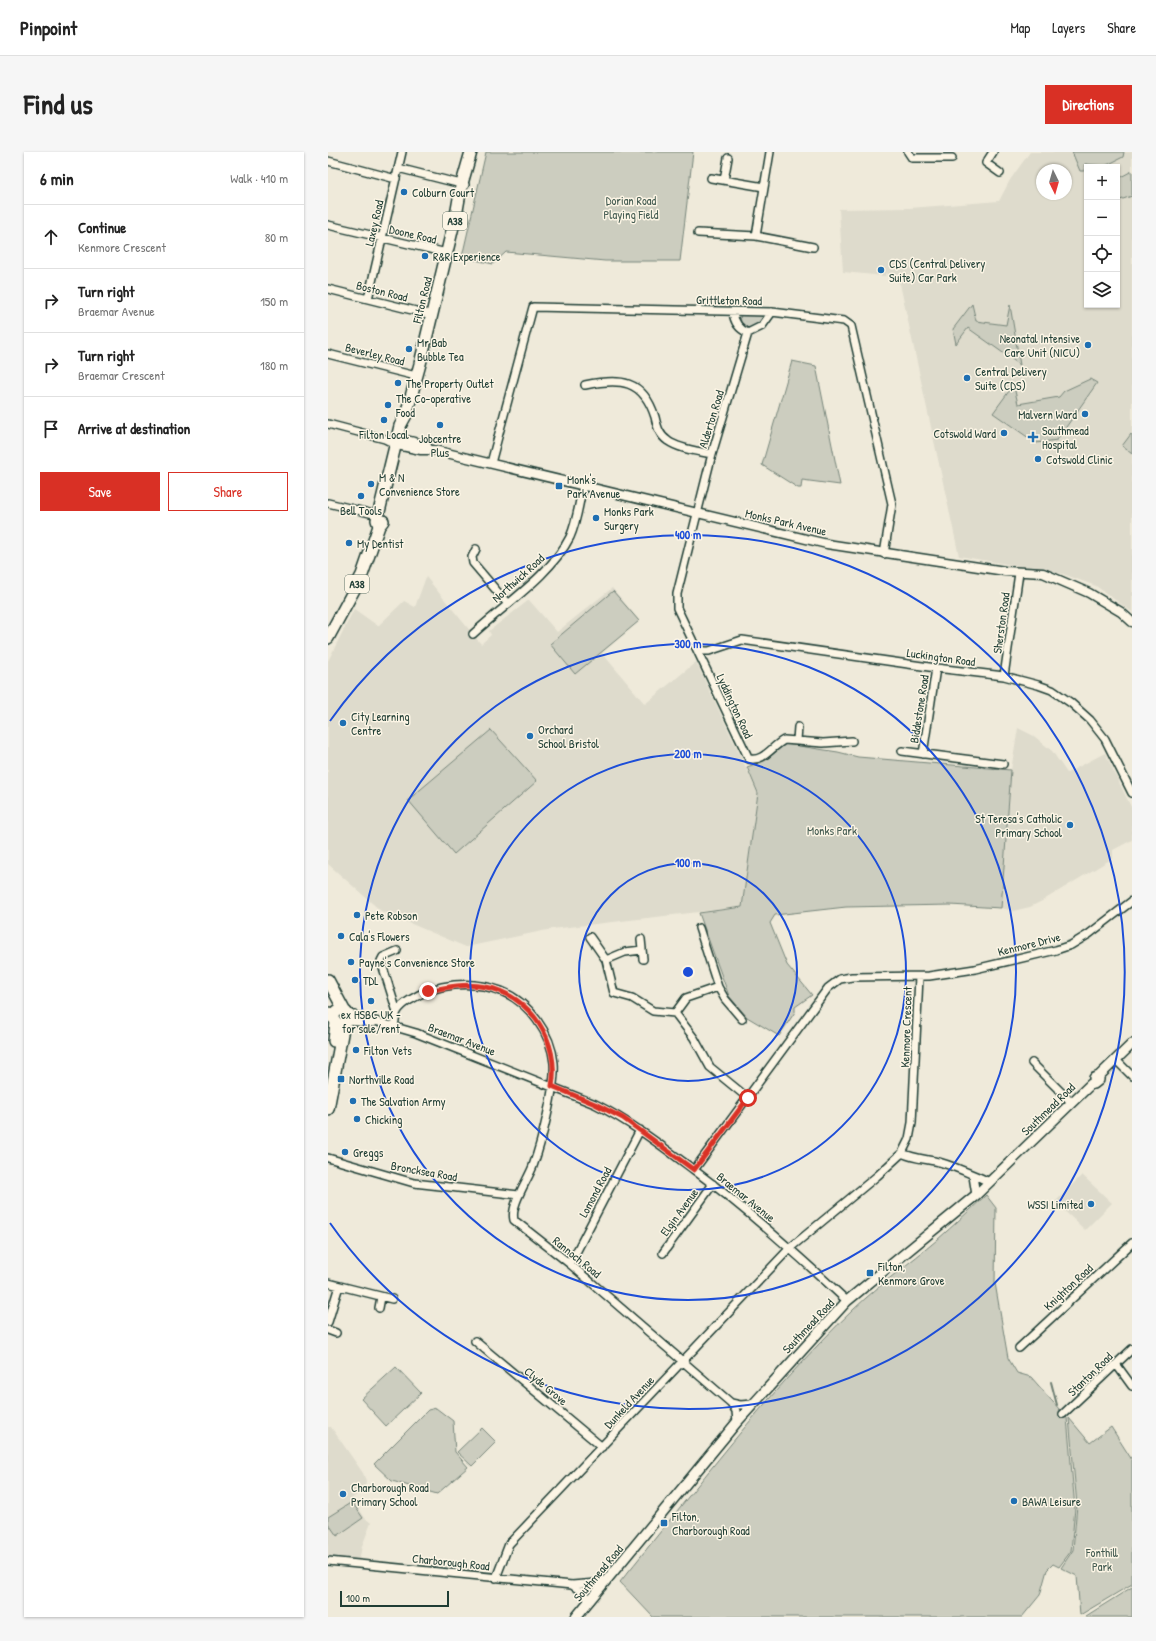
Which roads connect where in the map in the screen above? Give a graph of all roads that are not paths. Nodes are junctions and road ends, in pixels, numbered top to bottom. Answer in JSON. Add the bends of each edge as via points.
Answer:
{"nodes":[{"id":1,"x":402,"y":152,"type":"edge"},
{"id":2,"x":471,"y":152,"type":"edge"},
{"id":3,"x":770,"y":152,"type":"edge"},
{"id":4,"x":908,"y":152,"type":"edge"},
{"id":5,"x":993,"y":152,"type":"edge"},
{"id":6,"x":728,"y":158,"type":"dead end"},
{"id":7,"x":952,"y":158,"type":"dead end"},
{"id":8,"x":328,"y":161,"type":"edge"},
{"id":9,"x":398,"y":168,"type":"junction"},
{"id":10,"x":1000,"y":173,"type":"dead end"},
{"id":11,"x":711,"y":178,"type":"dead end"},
{"id":12,"x":396,"y":179,"type":"junction"},
{"id":13,"x":724,"y":180,"type":"junction"},
{"id":14,"x":463,"y":185,"type":"junction"},
{"id":15,"x":764,"y":187,"type":"junction"},
{"id":16,"x":328,"y":225,"type":"edge"},
{"id":17,"x":698,"y":233,"type":"dead end"},
{"id":18,"x":756,"y":236,"type":"junction"},
{"id":19,"x":382,"y":238,"type":"junction"},
{"id":20,"x":813,"y":247,"type":"dead end"},
{"id":21,"x":447,"y":253,"type":"junction"},
{"id":22,"x":328,"y":288,"type":"edge"},
{"id":23,"x":368,"y":299,"type":"junction"},
{"id":24,"x":733,"y":312,"type":"junction"},
{"id":25,"x":772,"y":312,"type":"junction"},
{"id":26,"x":432,"y":315,"type":"junction"},
{"id":27,"x":748,"y":333,"type":"junction"},
{"id":28,"x":328,"y":354,"type":"edge"},
{"id":29,"x":416,"y":376,"type":"junction"},
{"id":30,"x":585,"y":385,"type":"dead end"},
{"id":31,"x":328,"y":424,"type":"edge"},
{"id":32,"x":400,"y":442,"type":"junction"},
{"id":33,"x":712,"y":454,"type":"junction"},
{"id":34,"x":491,"y":463,"type":"junction"},
{"id":35,"x":583,"y":486,"type":"junction"},
{"id":36,"x":328,"y":502,"type":"edge"},
{"id":37,"x":697,"y":513,"type":"junction"},
{"id":38,"x":379,"y":521,"type":"junction"},
{"id":39,"x":476,"y":549,"type":"dead end"},
{"id":40,"x":884,"y":554,"type":"junction"},
{"id":41,"x":1019,"y":573,"type":"junction"},
{"id":42,"x":507,"y":603,"type":"junction"},
{"id":43,"x":679,"y":612,"type":"joint"},
{"id":44,"x":1132,"y":622,"type":"edge"},
{"id":45,"x":472,"y":634,"type":"dead end"},
{"id":46,"x":328,"y":638,"type":"edge"},
{"id":47,"x":697,"y":648,"type":"junction"},
{"id":48,"x":936,"y":668,"type":"junction"},
{"id":49,"x":1004,"y":676,"type":"junction"},
{"id":50,"x":798,"y":727,"type":"dead end"},
{"id":51,"x":797,"y":740,"type":"junction"},
{"id":52,"x":852,"y":741,"type":"dead end"},
{"id":53,"x":902,"y":751,"type":"dead end"},
{"id":54,"x":923,"y":754,"type":"junction"},
{"id":55,"x":1003,"y":764,"type":"dead end"},
{"id":56,"x":1132,"y":793,"type":"edge"},
{"id":57,"x":1132,"y":901,"type":"edge"},
{"id":58,"x":699,"y":928,"type":"dead end"},
{"id":59,"x":590,"y":937,"type":"dead end"},
{"id":60,"x":641,"y":939,"type":"dead end"},
{"id":61,"x":642,"y":950,"type":"junction"},
{"id":62,"x":397,"y":951,"type":"dead end"},
{"id":63,"x":643,"y":959,"type":"dead end"},
{"id":64,"x":606,"y":960,"type":"junction"},
{"id":65,"x":919,"y":977,"type":"junction"},
{"id":66,"x":328,"y":980,"type":"edge"},
{"id":67,"x":718,"y":987,"type":"junction"},
{"id":68,"x":328,"y":989,"type":"edge"},
{"id":69,"x":397,"y":1012,"type":"junction"},
{"id":70,"x":675,"y":1013,"type":"junction"},
{"id":71,"x":338,"y":1016,"type":"edge"},
{"id":72,"x":742,"y":1019,"type":"dead end"},
{"id":73,"x":394,"y":1027,"type":"junction"},
{"id":74,"x":1132,"y":1044,"type":"edge"},
{"id":75,"x":1116,"y":1060,"type":"junction"},
{"id":76,"x":1032,"y":1063,"type":"dead end"},
{"id":77,"x":1132,"y":1076,"type":"edge"},
{"id":78,"x":552,"y":1086,"type":"junction"},
{"id":79,"x":748,"y":1098,"type":"junction"},
{"id":80,"x":1072,"y":1103,"type":"junction"},
{"id":81,"x":328,"y":1109,"type":"edge"},
{"id":82,"x":640,"y":1130,"type":"junction"},
{"id":83,"x":902,"y":1153,"type":"junction"},
{"id":84,"x":328,"y":1158,"type":"edge"},
{"id":85,"x":694,"y":1170,"type":"junction"},
{"id":86,"x":973,"y":1176,"type":"junction"},
{"id":87,"x":990,"y":1182,"type":"junction"},
{"id":88,"x":713,"y":1184,"type":"junction"},
{"id":89,"x":519,"y":1195,"type":"junction"},
{"id":90,"x":976,"y":1195,"type":"junction"},
{"id":91,"x":1132,"y":1243,"type":"edge"},
{"id":92,"x":790,"y":1248,"type":"junction"},
{"id":93,"x":663,"y":1254,"type":"dead end"},
{"id":94,"x":570,"y":1264,"type":"junction"},
{"id":95,"x":328,"y":1283,"type":"edge"},
{"id":96,"x":339,"y":1286,"type":"junction"},
{"id":97,"x":381,"y":1297,"type":"junction"},
{"id":98,"x":392,"y":1299,"type":"dead end"},
{"id":99,"x":847,"y":1301,"type":"junction"},
{"id":100,"x":379,"y":1308,"type":"dead end"},
{"id":101,"x":328,"y":1322,"type":"edge"},
{"id":102,"x":328,"y":1330,"type":"edge"},
{"id":103,"x":336,"y":1333,"type":"dead end"},
{"id":104,"x":475,"y":1341,"type":"dead end"},
{"id":105,"x":1019,"y":1348,"type":"dead end"},
{"id":106,"x":1132,"y":1349,"type":"edge"},
{"id":107,"x":682,"y":1362,"type":"junction"},
{"id":108,"x":1116,"y":1364,"type":"junction"},
{"id":109,"x":1132,"y":1386,"type":"edge"},
{"id":110,"x":731,"y":1403,"type":"junction"},
{"id":111,"x":753,"y":1404,"type":"junction"},
{"id":112,"x":1063,"y":1414,"type":"dead end"},
{"id":113,"x":737,"y":1422,"type":"junction"},
{"id":114,"x":602,"y":1447,"type":"junction"},
{"id":115,"x":328,"y":1561,"type":"edge"},
{"id":116,"x":496,"y":1578,"type":"junction"},
{"id":117,"x":609,"y":1579,"type":"junction"},
{"id":118,"x":572,"y":1585,"type":"junction"},
{"id":119,"x":590,"y":1601,"type":"junction"},
{"id":120,"x":576,"y":1617,"type":"edge"}],
"edges":[{"from":1,"to":9,"type":"street","name":"Laxey Road"},
{"from":2,"to":14,"type":"main road","name":"Filton Road","number":"A38"},
{"from":3,"to":15,"type":"street"},
{"from":4,"to":7,"type":"street","via":[[912,158]]},
{"from":5,"to":10,"type":"street","via":[[986,163]]},
{"from":6,"to":13,"type":"street"},
{"from":8,"to":12,"type":"street"},
{"from":9,"to":12,"type":"street","name":"Laxey Road"},
{"from":9,"to":14,"type":"street"},
{"from":11,"to":13,"type":"street"},
{"from":12,"to":19,"type":"street","name":"Laxey Road"},
{"from":13,"to":15,"type":"street"},
{"from":14,"to":21,"type":"main road","name":"Filton Road","number":"A38"},
{"from":15,"to":18,"type":"street"},
{"from":16,"to":19,"type":"street","name":"Doone Road"},
{"from":17,"to":18,"type":"street"},
{"from":18,"to":20,"type":"street"},
{"from":19,"to":21,"type":"street","name":"Doone Road"},
{"from":19,"to":23,"type":"street","name":"Laxey Road"},
{"from":21,"to":26,"type":"main road","name":"Filton Road","number":"A38"},
{"from":22,"to":23,"type":"street","name":"Boston Road"},
{"from":23,"to":26,"type":"street","name":"Boston Road"},
{"from":24,"to":25,"type":"street","name":"Grittleton Road"},
{"from":24,"to":27,"type":"street","via":[[741,330]]},
{"from":24,"to":34,"type":"street","name":"Grittleton Road","via":[[533,307]]},
{"from":25,"to":27,"type":"street","via":[[762,326]]},
{"from":25,"to":40,"type":"street","name":"Grittleton Road","via":[[844,321],[851,326],[892,504]]},
{"from":26,"to":29,"type":"main road","name":"Filton Road","number":"A38"},
{"from":27,"to":33,"type":"street","name":"Alderton Road"},
{"from":28,"to":29,"type":"street","name":"Beverley Road"},
{"from":29,"to":32,"type":"main road","name":"Filton Road","number":"A38","via":[[406,415],[400,426]]},
{"from":30,"to":33,"type":"street","via":[[613,381],[636,387],[649,401],[658,428],[668,442]]},
{"from":31,"to":32,"type":"street"},
{"from":32,"to":34,"type":"street","name":"Monks Park Avenue","via":[[421,450],[428,448]]},
{"from":32,"to":38,"type":"main road","name":"Filton Road","number":"A38"},
{"from":33,"to":37,"type":"street","name":"Alderton Road"},
{"from":34,"to":35,"type":"street","name":"Monks Park Avenue"},
{"from":35,"to":37,"type":"street","name":"Monks Park Avenue"},
{"from":35,"to":42,"type":"street","name":"Northwick Road","via":[[571,535],[566,544],[548,568]]},
{"from":36,"to":38,"type":"street"},
{"from":37,"to":40,"type":"street","name":"Monks Park Avenue","via":[[827,544]]},
{"from":37,"to":43,"type":"street","name":"Alderton Road","via":[[677,594]]},
{"from":38,"to":46,"type":"main road","name":"Filton Road","number":"A38","via":[[362,574]]},
{"from":39,"to":42,"type":"street","via":[[472,563]]},
{"from":40,"to":41,"type":"street","name":"Monks Park Avenue"},
{"from":41,"to":44,"type":"street","name":"Monks Park Avenue","via":[[1043,573],[1088,593],[1121,612]]},
{"from":41,"to":49,"type":"street","name":"Sherston Road"},
{"from":42,"to":45,"type":"street","name":"Northwick Road"},
{"from":43,"to":47,"type":"street","name":"Lyddington Road"},
{"from":47,"to":48,"type":"street","name":"Luckington Road","via":[[709,651],[742,640]]},
{"from":47,"to":51,"type":"street","name":"Lyddington Road","via":[[749,759],[768,754],[784,740]]},
{"from":48,"to":49,"type":"street","name":"Luckington Road"},
{"from":48,"to":54,"type":"street","name":"Biddestone Road"},
{"from":49,"to":56,"type":"street","name":"Luckington Road","via":[[1052,690],[1071,702],[1105,739]]},
{"from":50,"to":51,"type":"street"},
{"from":51,"to":52,"type":"street","name":"Lyddington Road","via":[[843,746]]},
{"from":53,"to":54,"type":"street","name":"Biddestone Road"},
{"from":54,"to":55,"type":"street","name":"Biddestone Road","via":[[993,760]]},
{"from":57,"to":65,"type":"street","name":"Kenmore Drive","via":[[1071,945],[970,970]]},
{"from":58,"to":67,"type":"street"},
{"from":59,"to":64,"type":"street"},
{"from":60,"to":61,"type":"street"},
{"from":61,"to":63,"type":"street"},
{"from":61,"to":64,"type":"street","via":[[625,952]]},
{"from":62,"to":69,"type":"street","via":[[383,957],[381,962]]},
{"from":64,"to":70,"type":"street","via":[[612,990],[616,995],[632,998],[653,1011]]},
{"from":65,"to":79,"type":"street","name":"Kenmore Crescent","via":[[840,979],[828,988]]},
{"from":65,"to":83,"type":"street","name":"Kenmore Crescent","via":[[912,1124],[909,1139]]},
{"from":66,"to":71,"type":"main road"},
{"from":67,"to":70,"type":"street","via":[[686,998]]},
{"from":67,"to":72,"type":"street"},
{"from":68,"to":71,"type":"main road"},
{"from":69,"to":73,"type":"street"},
{"from":69,"to":78,"type":"street","name":"Rannoch Road","via":[[418,995],[449,986],[468,985],[501,991],[528,1009],[545,1033],[554,1062]]},
{"from":70,"to":79,"type":"street","via":[[694,1038],[710,1067]]},
{"from":71,"to":73,"type":"street","name":"Braemar Avenue","via":[[370,1019]]},
{"from":71,"to":81,"type":"main road","via":[[340,1053],[334,1070]]},
{"from":73,"to":78,"type":"street","name":"Braemar Avenue","via":[[416,1033]]},
{"from":74,"to":75,"type":"main road","name":"Southmead Road"},
{"from":75,"to":77,"type":"street"},
{"from":75,"to":80,"type":"main road","name":"Southmead Road","via":[[1099,1076],[1093,1078],[1091,1084]]},
{"from":76,"to":80,"type":"street"},
{"from":78,"to":82,"type":"street","name":"Braemar Avenue","via":[[623,1118]]},
{"from":78,"to":89,"type":"street","name":"Rannoch Road","via":[[537,1154]]},
{"from":79,"to":85,"type":"street","name":"Kenmore Crescent"},
{"from":80,"to":87,"type":"main road","name":"Southmead Road"},
{"from":82,"to":85,"type":"street","name":"Braemar Avenue"},
{"from":82,"to":94,"type":"street","name":"Lomond Road"},
{"from":83,"to":86,"type":"street","via":[[960,1169]]},
{"from":83,"to":92,"type":"street","name":"Kenmore Crescent","via":[[878,1176]]},
{"from":84,"to":89,"type":"street","name":"Broncksea Road","via":[[414,1183]]},
{"from":85,"to":88,"type":"street","name":"Braemar Avenue"},
{"from":86,"to":87,"type":"street"},
{"from":86,"to":90,"type":"street"},
{"from":87,"to":90,"type":"main road","name":"Southmead Road"},
{"from":88,"to":92,"type":"street","name":"Braemar Avenue"},
{"from":88,"to":93,"type":"street","name":"Elgin Avenue"},
{"from":89,"to":94,"type":"street","name":"Rannoch Road","via":[[513,1212],[514,1220]]},
{"from":90,"to":99,"type":"main road","name":"Southmead Road"},
{"from":91,"to":105,"type":"street","name":"Knighton Road"},
{"from":92,"to":99,"type":"street","name":"Braemar Avenue"},
{"from":92,"to":107,"type":"street","name":"Dunkeld Avenue"},
{"from":94,"to":107,"type":"street","name":"Rannoch Road"},
{"from":95,"to":96,"type":"street"},
{"from":96,"to":97,"type":"street"},
{"from":96,"to":101,"type":"street"},
{"from":97,"to":98,"type":"street"},
{"from":97,"to":100,"type":"street"},
{"from":99,"to":111,"type":"main road","name":"Southmead Road"},
{"from":102,"to":103,"type":"street"},
{"from":104,"to":114,"type":"street","name":"Clyde Grove"},
{"from":106,"to":108,"type":"street","name":"Stanton Road"},
{"from":107,"to":110,"type":"street","name":"Rannoch Road"},
{"from":107,"to":114,"type":"street","name":"Dunkeld Avenue"},
{"from":108,"to":109,"type":"street"},
{"from":108,"to":112,"type":"street","name":"Stanton Road"},
{"from":110,"to":111,"type":"street"},
{"from":110,"to":113,"type":"street","via":[[736,1411]]},
{"from":111,"to":113,"type":"main road","name":"Southmead Road"},
{"from":113,"to":117,"type":"main road","name":"Southmead Road"},
{"from":114,"to":116,"type":"street","name":"Dunkeld Avenue","via":[[509,1544]]},
{"from":115,"to":116,"type":"street","name":"Charborough Road"},
{"from":116,"to":118,"type":"street","name":"Charborough Road"},
{"from":117,"to":118,"type":"street","name":"Charborough Road","via":[[597,1583]]},
{"from":117,"to":119,"type":"main road","name":"Southmead Road"},
{"from":118,"to":119,"type":"street"},
{"from":119,"to":120,"type":"main road","name":"Southmead Road"}]}
